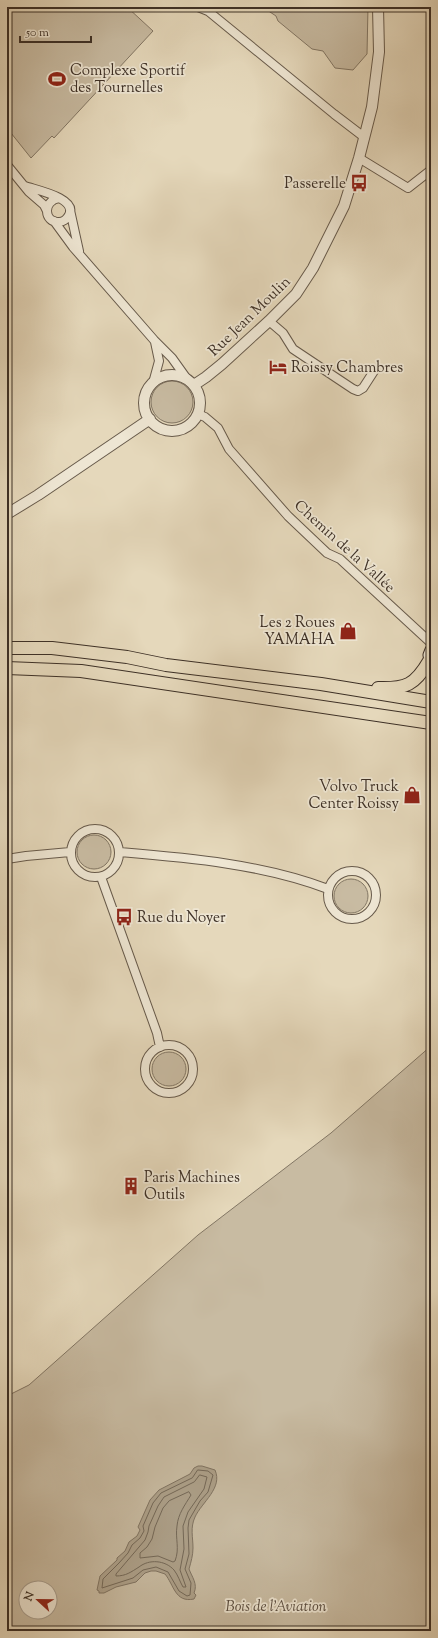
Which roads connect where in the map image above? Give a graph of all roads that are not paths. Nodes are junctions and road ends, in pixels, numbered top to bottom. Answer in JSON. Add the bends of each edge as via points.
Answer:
{"nodes":[{"id":1,"x":198,"y":7,"type":"edge"},
{"id":2,"x":378,"y":7,"type":"edge"},
{"id":3,"x":364,"y":137,"type":"junction"},
{"id":4,"x":359,"y":158,"type":"junction"},
{"id":5,"x":7,"y":166,"type":"edge"},
{"id":6,"x":431,"y":170,"type":"edge"},
{"id":7,"x":25,"y":186,"type":"junction"},
{"id":8,"x":59,"y":198,"type":"junction"},
{"id":9,"x":70,"y":209,"type":"junction"},
{"id":10,"x":47,"y":211,"type":"junction"},
{"id":11,"x":54,"y":221,"type":"junction"},
{"id":12,"x":79,"y":252,"type":"junction"},
{"id":13,"x":269,"y":321,"type":"junction"},
{"id":14,"x":154,"y":340,"type":"junction"},
{"id":15,"x":374,"y":371,"type":"dead end"},
{"id":16,"x":190,"y":382,"type":"junction"},
{"id":17,"x":153,"y":383,"type":"junction"},
{"id":18,"x":198,"y":414,"type":"junction"},
{"id":19,"x":150,"y":419,"type":"junction"},
{"id":20,"x":7,"y":514,"type":"edge"},
{"id":21,"x":431,"y":643,"type":"edge"},
{"id":22,"x":7,"y":648,"type":"edge"},
{"id":23,"x":430,"y":659,"type":"edge"},
{"id":24,"x":7,"y":668,"type":"edge"},
{"id":25,"x":320,"y":684,"type":"junction"},
{"id":26,"x":431,"y":702,"type":"edge"},
{"id":27,"x":431,"y":723,"type":"edge"},
{"id":28,"x":70,"y":852,"type":"junction"},
{"id":29,"x":119,"y":852,"type":"junction"},
{"id":30,"x":7,"y":859,"type":"edge"},
{"id":31,"x":101,"y":877,"type":"junction"},
{"id":32,"x":328,"y":889,"type":"junction"},
{"id":33,"x":160,"y":1046,"type":"junction"}],
"edges":[{"from":1,"to":3,"type":"street","via":[[208,11]]},
{"from":2,"to":3,"type":"street","name":"Rue Jean Moulin","via":[[379,52],[372,106]]},
{"from":3,"to":4,"type":"street","name":"Rue Jean Moulin"},
{"from":4,"to":6,"type":"street","via":[[408,188]]},
{"from":4,"to":13,"type":"street","name":"Rue Jean Moulin","via":[[344,206],[313,268],[296,294]]},
{"from":5,"to":7,"type":"street"},
{"from":7,"to":8,"type":"street"},
{"from":7,"to":10,"type":"street"},
{"from":8,"to":9,"type":"street","via":[[66,201]]},
{"from":8,"to":10,"type":"street","via":[[52,201]]},
{"from":9,"to":11,"type":"street","via":[[64,221]]},
{"from":9,"to":12,"type":"street"},
{"from":10,"to":11,"type":"street"},
{"from":11,"to":12,"type":"street"},
{"from":12,"to":14,"type":"street"},
{"from":13,"to":15,"type":"street","via":[[283,334],[292,349],[352,389],[358,391],[363,388]]},
{"from":13,"to":16,"type":"street","name":"Rue Jean Moulin","via":[[206,377]]},
{"from":14,"to":16,"type":"street"},
{"from":14,"to":17,"type":"street","via":[[159,361]]},
{"from":16,"to":17,"type":"street","via":[[178,375],[168,375]]},
{"from":16,"to":18,"type":"street","via":[[200,399]]},
{"from":17,"to":19,"type":"street","via":[[147,392],[145,402]]},
{"from":18,"to":19,"type":"street","via":[[188,425],[175,430],[162,428]]},
{"from":18,"to":21,"type":"street","name":"Chemin de la Vallée","via":[[218,428],[230,449],[288,516],[327,553],[340,559]]},
{"from":19,"to":20,"type":"street"},
{"from":22,"to":25,"type":"main road","via":[[52,648]]},
{"from":23,"to":25,"type":"main road","via":[[411,684],[392,688]]},
{"from":24,"to":27,"type":"main road","via":[[81,672]]},
{"from":25,"to":26,"type":"main road"},
{"from":28,"to":29,"type":"street","via":[[75,838],[94,828],[109,833],[114,838]]},
{"from":28,"to":30,"type":"street"},
{"from":28,"to":31,"type":"street","via":[[74,867],[79,872],[94,878]]},
{"from":29,"to":31,"type":"street","via":[[114,867]]},
{"from":29,"to":32,"type":"street","via":[[200,859],[306,880]]},
{"from":31,"to":33,"type":"street"},
{"from":32,"to":32,"type":"street","via":[[330,905],[341,917],[349,919],[364,916],[370,911],[376,896],[372,881],[359,872],[344,872],[337,876]]},
{"from":33,"to":33,"type":"street","via":[[148,1056],[145,1071],[147,1078],[158,1090],[177,1091],[190,1079],[193,1066],[191,1060],[182,1048],[175,1045]]}]}
